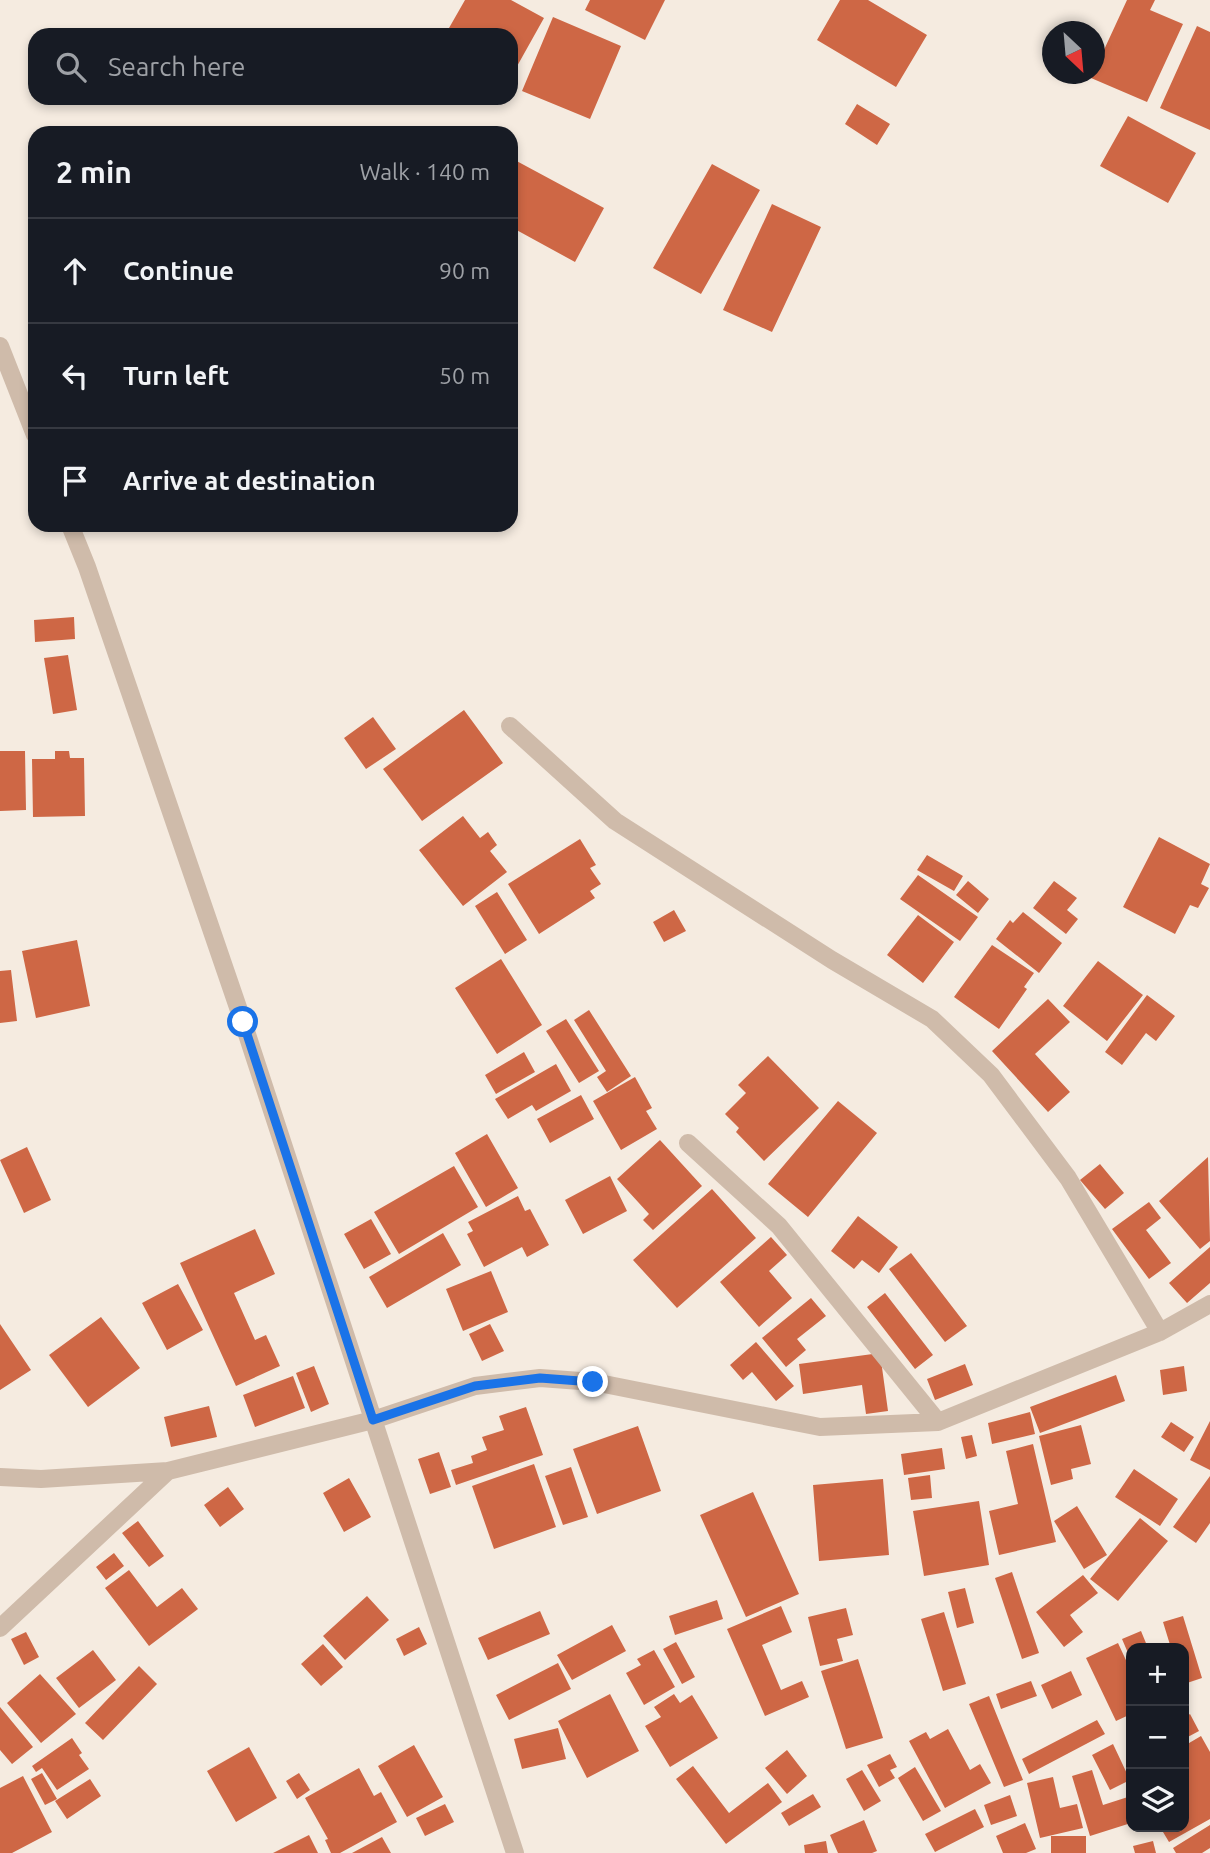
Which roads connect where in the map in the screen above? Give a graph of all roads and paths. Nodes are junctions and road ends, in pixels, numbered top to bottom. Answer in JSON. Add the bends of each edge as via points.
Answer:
{"nodes":[{"id":1,"x":0,"y":346,"type":"edge"},
{"id":2,"x":28,"y":417,"type":"edge"},
{"id":3,"x":74,"y":532,"type":"edge"},
{"id":4,"x":510,"y":726,"type":"dead end"},
{"id":5,"x":688,"y":1143,"type":"dead end"},
{"id":6,"x":1210,"y":1304,"type":"edge"},
{"id":7,"x":1160,"y":1332,"type":"junction"},
{"id":8,"x":373,"y":1420,"type":"junction"},
{"id":9,"x":939,"y":1422,"type":"junction"},
{"id":10,"x":168,"y":1471,"type":"junction"},
{"id":11,"x":0,"y":1477,"type":"edge"},
{"id":12,"x":0,"y":1628,"type":"edge"},
{"id":13,"x":515,"y":1853,"type":"edge"}],
"edges":[{"from":1,"to":2,"type":"street"},
{"from":3,"to":8,"type":"street"},
{"from":4,"to":7,"type":"street","via":[[615,821],[932,1019],[991,1075],[1068,1178]]},
{"from":5,"to":9,"type":"street","via":[[779,1226]]},
{"from":6,"to":7,"type":"street"},
{"from":7,"to":9,"type":"street"},
{"from":8,"to":9,"type":"street","via":[[475,1386],[540,1378],[593,1382],[820,1427]]},
{"from":8,"to":10,"type":"street"},
{"from":8,"to":13,"type":"street"},
{"from":10,"to":11,"type":"street"},
{"from":10,"to":12,"type":"street"}]}
